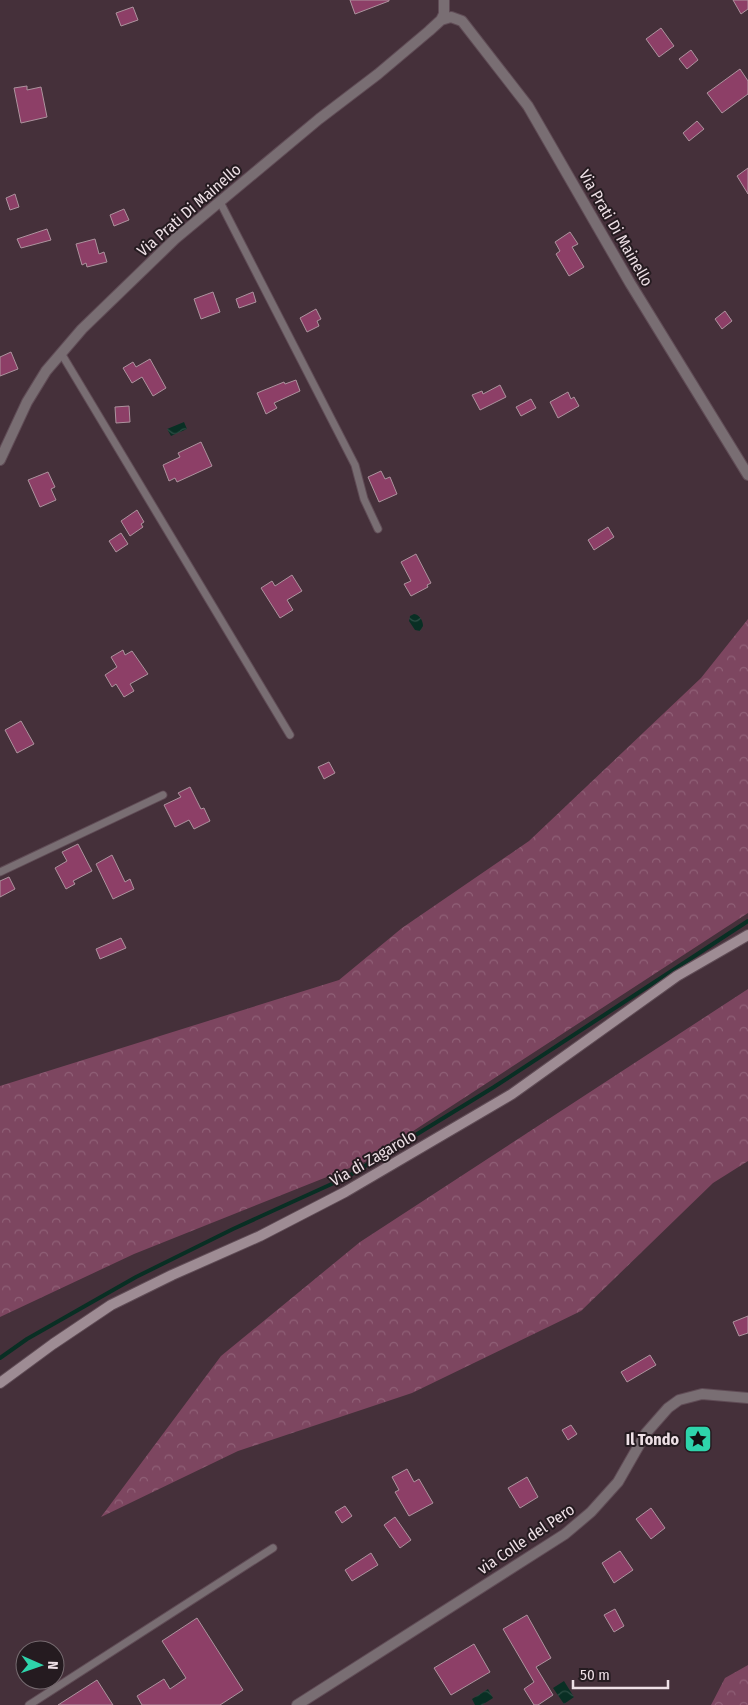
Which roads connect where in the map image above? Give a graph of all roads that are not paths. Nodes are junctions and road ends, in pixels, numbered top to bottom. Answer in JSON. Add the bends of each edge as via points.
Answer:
{"nodes":[{"id":1,"x":444,"y":0,"type":"edge"},
{"id":2,"x":442,"y":20,"type":"junction"},
{"id":3,"x":220,"y":202,"type":"junction"},
{"id":4,"x":61,"y":353,"type":"junction"},
{"id":5,"x":0,"y":460,"type":"edge"},
{"id":6,"x":748,"y":475,"type":"edge"},
{"id":7,"x":378,"y":530,"type":"dead end"},
{"id":8,"x":290,"y":735,"type":"dead end"},
{"id":9,"x":163,"y":795,"type":"dead end"},
{"id":10,"x":0,"y":872,"type":"edge"},
{"id":11,"x":748,"y":935,"type":"edge"},
{"id":12,"x":0,"y":1383,"type":"edge"},
{"id":13,"x":748,"y":1398,"type":"edge"},
{"id":14,"x":273,"y":1548,"type":"dead end"},
{"id":15,"x":29,"y":1705,"type":"edge"},
{"id":16,"x":297,"y":1705,"type":"edge"}],
"edges":[{"from":1,"to":2,"type":"street"},
{"from":2,"to":3,"type":"street","name":"Via Prati Di Mainello"},
{"from":2,"to":6,"type":"street","name":"Via Prati Di Mainello","via":[[451,17],[462,21],[528,106],[630,284]]},
{"from":3,"to":4,"type":"street","name":"Via Prati Di Mainello","via":[[175,239]]},
{"from":3,"to":7,"type":"lane","via":[[355,465],[364,499]]},
{"from":4,"to":5,"type":"street","name":"Via Prati Di Mainello","via":[[27,402]]},
{"from":4,"to":8,"type":"lane"},
{"from":9,"to":10,"type":"lane"},
{"from":11,"to":12,"type":"main road","name":"Via di Zagarolo","via":[[677,976],[512,1094],[320,1205],[111,1305]]},
{"from":13,"to":16,"type":"street","name":"via Colle del Pero","via":[[702,1394],[679,1400],[646,1433],[618,1482],[578,1524]]},
{"from":14,"to":15,"type":"lane"}]}
